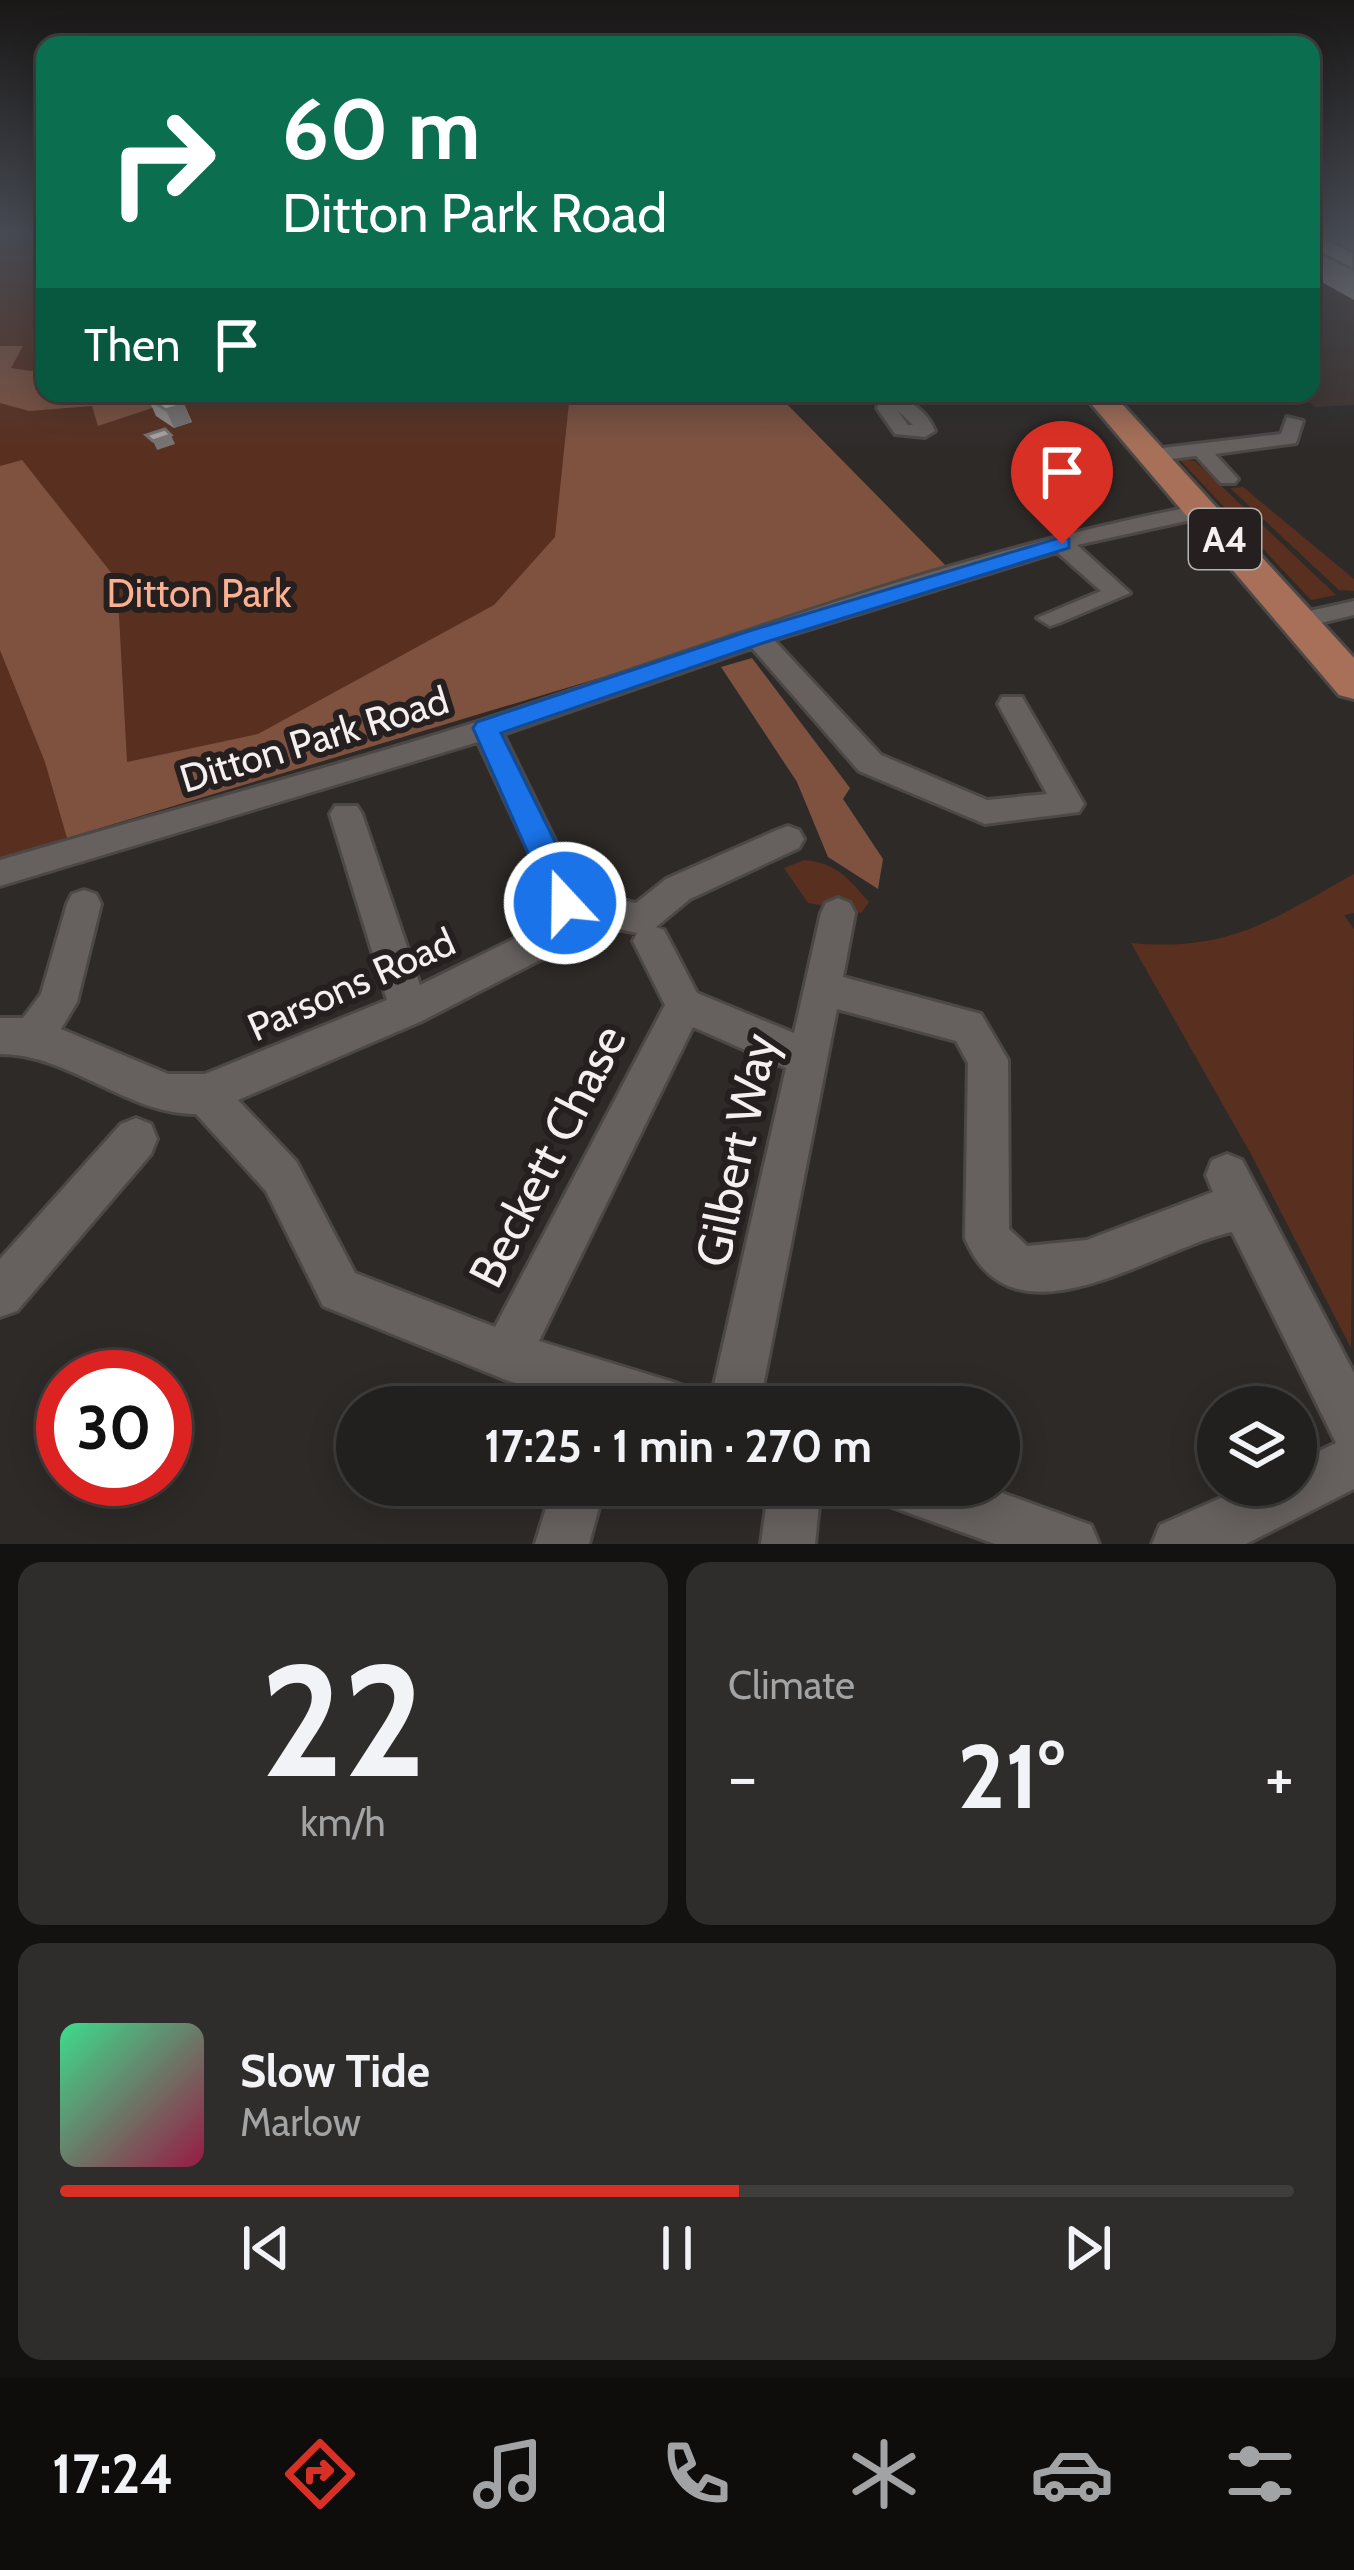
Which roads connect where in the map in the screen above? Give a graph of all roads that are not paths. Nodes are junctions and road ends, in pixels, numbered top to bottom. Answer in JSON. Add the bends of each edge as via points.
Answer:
{"nodes":[{"id":1,"x":1104,"y":402,"type":"edge"},
{"id":2,"x":1294,"y":421,"type":"dead end"},
{"id":3,"x":1201,"y":450,"type":"junction"},
{"id":4,"x":1154,"y":455,"type":"junction"},
{"id":5,"x":1228,"y":479,"type":"dead end"},
{"id":6,"x":1201,"y":511,"type":"junction"},
{"id":7,"x":1062,"y":544,"type":"junction"},
{"id":8,"x":1354,"y":608,"type":"edge"},
{"id":9,"x":1050,"y":618,"type":"dead end"},
{"id":10,"x":1296,"y":621,"type":"junction"},
{"id":11,"x":758,"y":637,"type":"junction"},
{"id":12,"x":1354,"y":685,"type":"edge"},
{"id":13,"x":1012,"y":704,"type":"dead end"},
{"id":14,"x":486,"y":728,"type":"junction"},
{"id":15,"x":346,"y":814,"type":"dead end"},
{"id":16,"x":788,"y":838,"type":"dead end"},
{"id":17,"x":0,"y":873,"type":"edge"},
{"id":18,"x":565,"y":903,"type":"junction"},
{"id":19,"x":84,"y":904,"type":"dead end"},
{"id":20,"x":838,"y":914,"type":"dead end"},
{"id":21,"x":646,"y":930,"type":"junction"},
{"id":22,"x":821,"y":988,"type":"junction"},
{"id":23,"x":684,"y":1005,"type":"junction"},
{"id":24,"x":409,"y":1009,"type":"junction"},
{"id":25,"x":17,"y":1036,"type":"edge"},
{"id":26,"x":808,"y":1058,"type":"junction"},
{"id":27,"x":187,"y":1094,"type":"junction"},
{"id":28,"x":136,"y":1139,"type":"dead end"},
{"id":29,"x":0,"y":1294,"type":"edge"},
{"id":30,"x":506,"y":1356,"type":"junction"},
{"id":31,"x":575,"y":1386,"type":"edge"},
{"id":32,"x":738,"y":1386,"type":"edge"},
{"id":33,"x":1354,"y":1425,"type":"edge"},
{"id":34,"x":1354,"y":1461,"type":"edge"},
{"id":35,"x":572,"y":1506,"type":"edge"},
{"id":36,"x":793,"y":1506,"type":"edge"},
{"id":37,"x":959,"y":1506,"type":"edge"},
{"id":38,"x":1049,"y":1540,"type":"edge"},
{"id":39,"x":1200,"y":1541,"type":"edge"},
{"id":40,"x":562,"y":1544,"type":"edge"},
{"id":41,"x":788,"y":1544,"type":"edge"}],
"edges":[{"from":1,"to":4,"type":"main road","number":"A4"},
{"from":2,"to":3,"type":"street","via":[[1289,439]]},
{"from":3,"to":4,"type":"street"},
{"from":3,"to":5,"type":"street"},
{"from":4,"to":6,"type":"main road","number":"A4"},
{"from":6,"to":7,"type":"street","name":"Ditton Park Road"},
{"from":6,"to":10,"type":"main road","number":"A4"},
{"from":7,"to":9,"type":"street","via":[[1118,593]]},
{"from":7,"to":11,"type":"street","name":"Ditton Park Road"},
{"from":8,"to":10,"type":"street"},
{"from":10,"to":12,"type":"main road","number":"A4"},
{"from":11,"to":13,"type":"street","via":[[870,764],[985,812],[1068,804]]},
{"from":11,"to":14,"type":"street","name":"Ditton Park Road"},
{"from":14,"to":17,"type":"street","name":"Ditton Park Road"},
{"from":14,"to":18,"type":"street"},
{"from":15,"to":24,"type":"street"},
{"from":16,"to":21,"type":"street","via":[[678,889]]},
{"from":18,"to":21,"type":"street"},
{"from":18,"to":24,"type":"street","name":"Parsons Road","via":[[551,937]]},
{"from":19,"to":25,"type":"street","via":[[58,1003]]},
{"from":20,"to":22,"type":"street","name":"Gilbert Way"},
{"from":21,"to":23,"type":"street"},
{"from":22,"to":26,"type":"street","name":"Gilbert Way"},
{"from":22,"to":33,"type":"street","via":[[968,1027],[988,1060],[987,1238],[1018,1270],[1087,1263],[1213,1214],[1237,1191]]},
{"from":23,"to":26,"type":"street"},
{"from":23,"to":30,"type":"street","name":"Beckett Chase"},
{"from":24,"to":27,"type":"street","name":"Parsons Road"},
{"from":25,"to":27,"type":"street"},
{"from":26,"to":32,"type":"street","name":"Gilbert Way"},
{"from":27,"to":30,"type":"street","via":[[281,1176],[339,1290]]},
{"from":28,"to":29,"type":"street"},
{"from":30,"to":31,"type":"street"},
{"from":34,"to":39,"type":"street"},
{"from":35,"to":40,"type":"street"},
{"from":36,"to":41,"type":"street"},
{"from":37,"to":38,"type":"street"}]}
